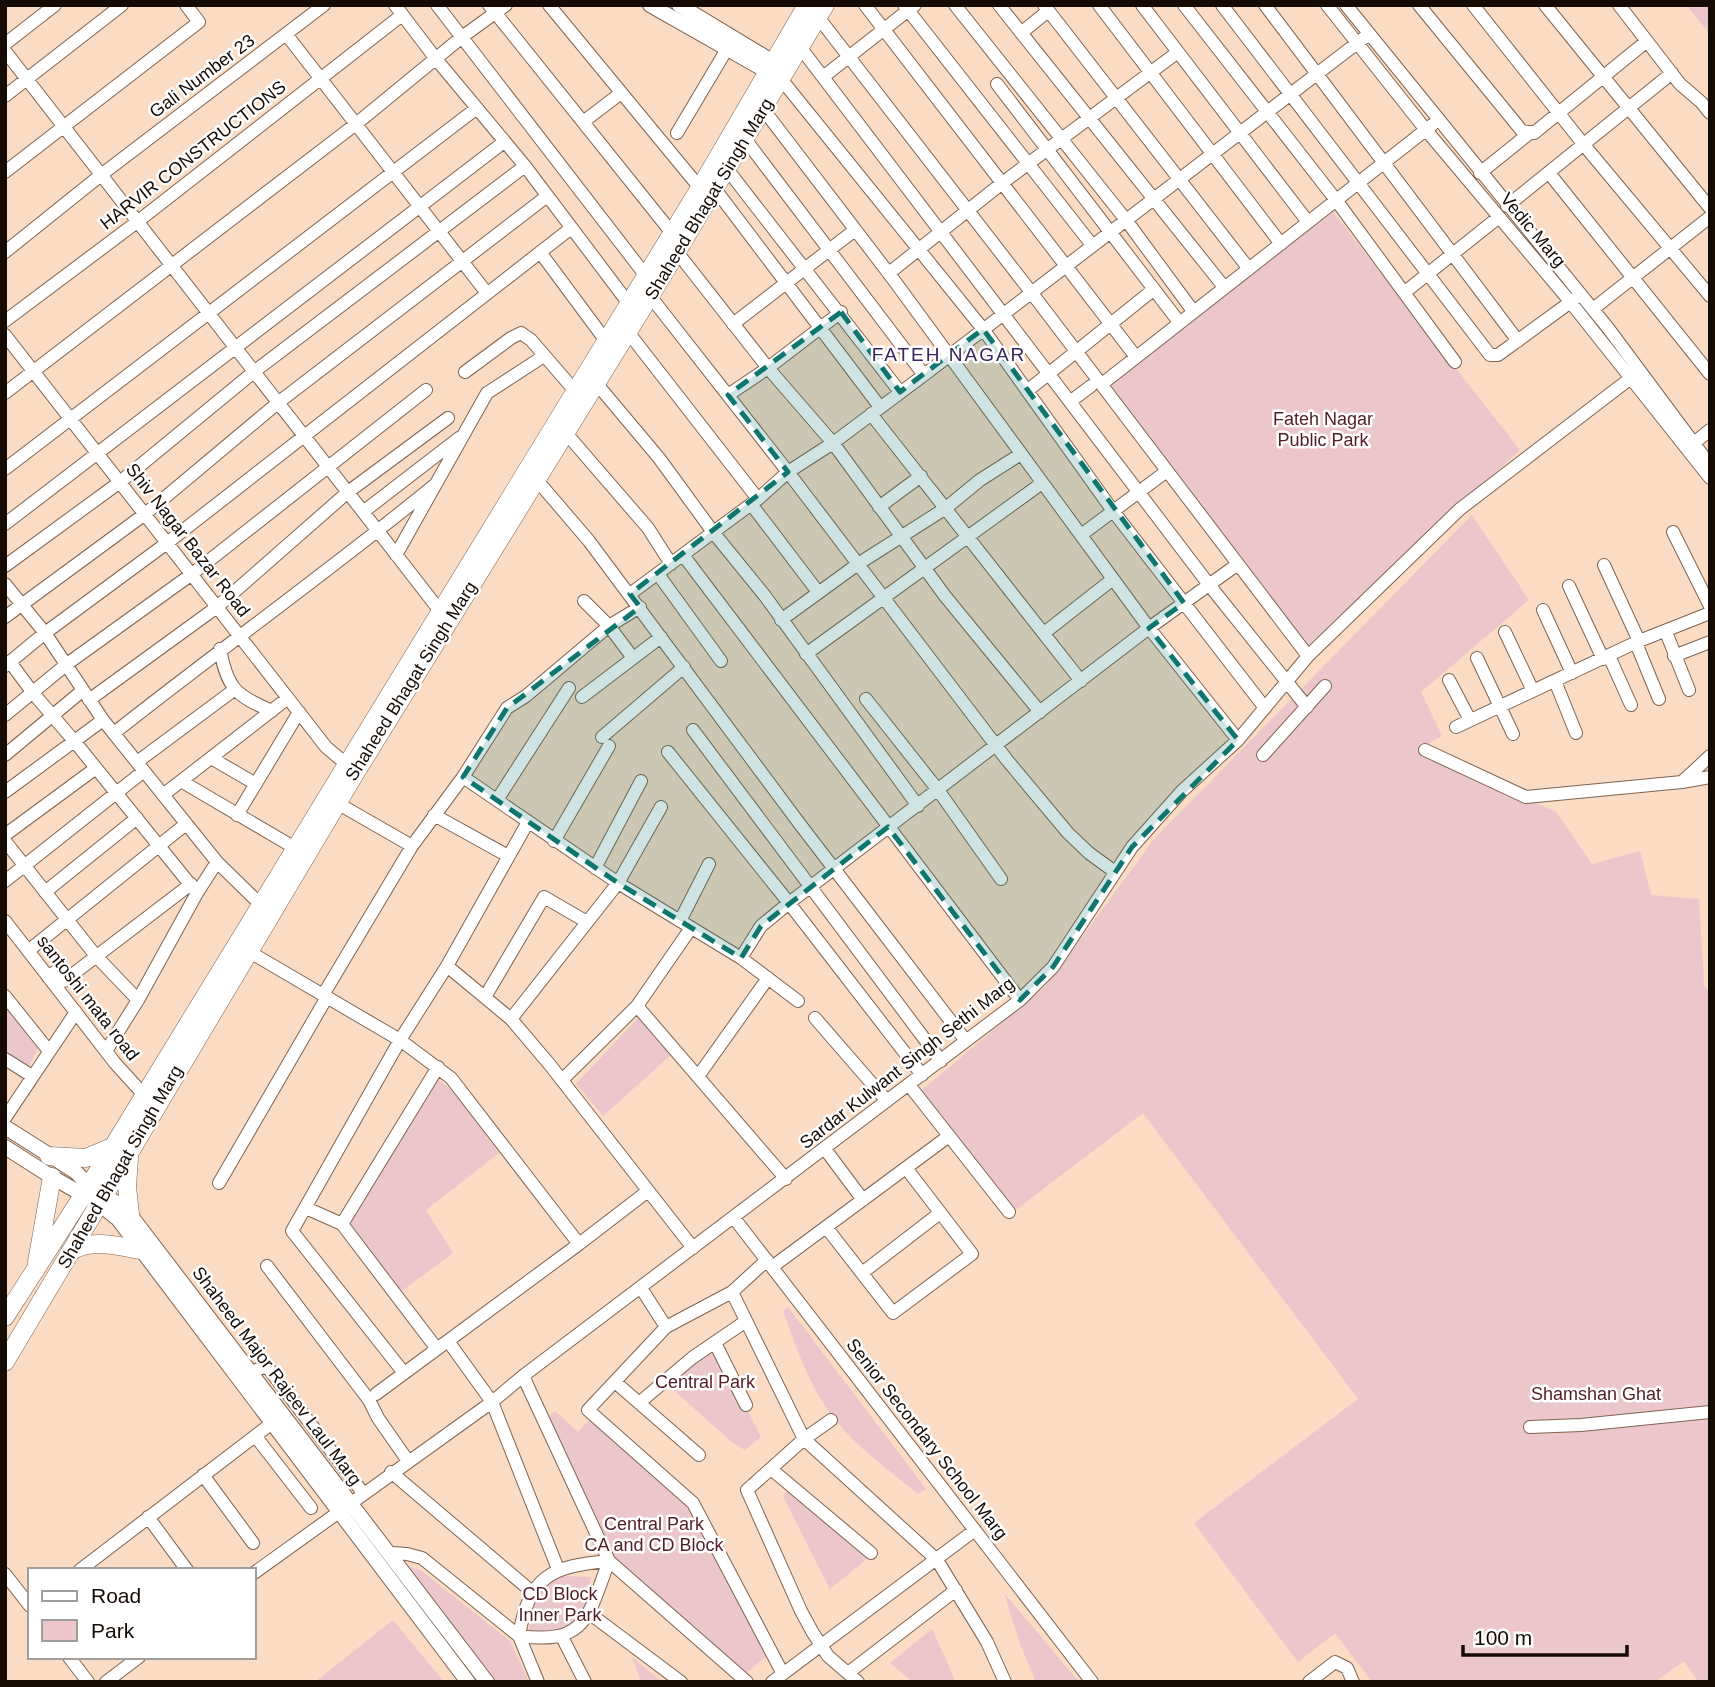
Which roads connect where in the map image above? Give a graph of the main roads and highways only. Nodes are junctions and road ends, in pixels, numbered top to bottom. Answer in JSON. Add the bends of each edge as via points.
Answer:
{"nodes":[{"id":1,"x":817,"y":9,"type":"edge"},
{"id":2,"x":778,"y":71,"type":"junction"},
{"id":3,"x":707,"y":189,"type":"junction"},
{"id":4,"x":350,"y":768,"type":"junction"},
{"id":5,"x":121,"y":1150,"type":"junction"},
{"id":6,"x":49,"y":1156,"type":"road end"},
{"id":7,"x":52,"y":1177,"type":"road end"},
{"id":8,"x":94,"y":1195,"type":"junction"},
{"id":9,"x":130,"y":1214,"type":"road end"},
{"id":10,"x":141,"y":1250,"type":"road end"},
{"id":11,"x":69,"y":1253,"type":"junction"},
{"id":12,"x":36,"y":1269,"type":"junction"},
{"id":13,"x":5,"y":1317,"type":"edge"},
{"id":14,"x":5,"y":1362,"type":"edge"}],
"edges":[{"from":1,"to":2,"type":"main road","name":"Shaheed Bhagat Singh Marg"},
{"from":1,"to":2,"type":"main road","name":"Shaheed Bhagat Singh Marg","via":[[800,47]]},
{"from":2,"to":3,"type":"main road","name":"Shaheed Bhagat Singh Marg"},
{"from":2,"to":3,"type":"main road","name":"Shaheed Bhagat Singh Marg","via":[[763,108],[727,169]]},
{"from":3,"to":4,"type":"main road","name":"Shaheed Bhagat Singh Marg","via":[[677,252],[628,332]]},
{"from":3,"to":4,"type":"main road","name":"Shaheed Bhagat Singh Marg","via":[[672,233],[440,611]]},
{"from":4,"to":5,"type":"main road","name":"Shaheed Bhagat Singh Marg","via":[[337,803]]},
{"from":4,"to":5,"type":"main road","name":"Shaheed Bhagat Singh Marg","via":[[295,848],[144,1095]]},
{"from":5,"to":6,"type":"main road","via":[[86,1158]]},
{"from":5,"to":8,"type":"main road","name":"Shaheed Bhagat Singh Marg"},
{"from":5,"to":9,"type":"main road"},
{"from":7,"to":12,"type":"main road"},
{"from":8,"to":11,"type":"main road","name":"Shaheed Bhagat Singh Marg"},
{"from":8,"to":12,"type":"main road","name":"Shaheed Bhagat Singh Marg"},
{"from":10,"to":11,"type":"main road","via":[[93,1244]]},
{"from":11,"to":14,"type":"main road","name":"Shaheed Bhagat Singh Marg"},
{"from":12,"to":13,"type":"main road","name":"Shaheed Bhagat Singh Marg"}]}
